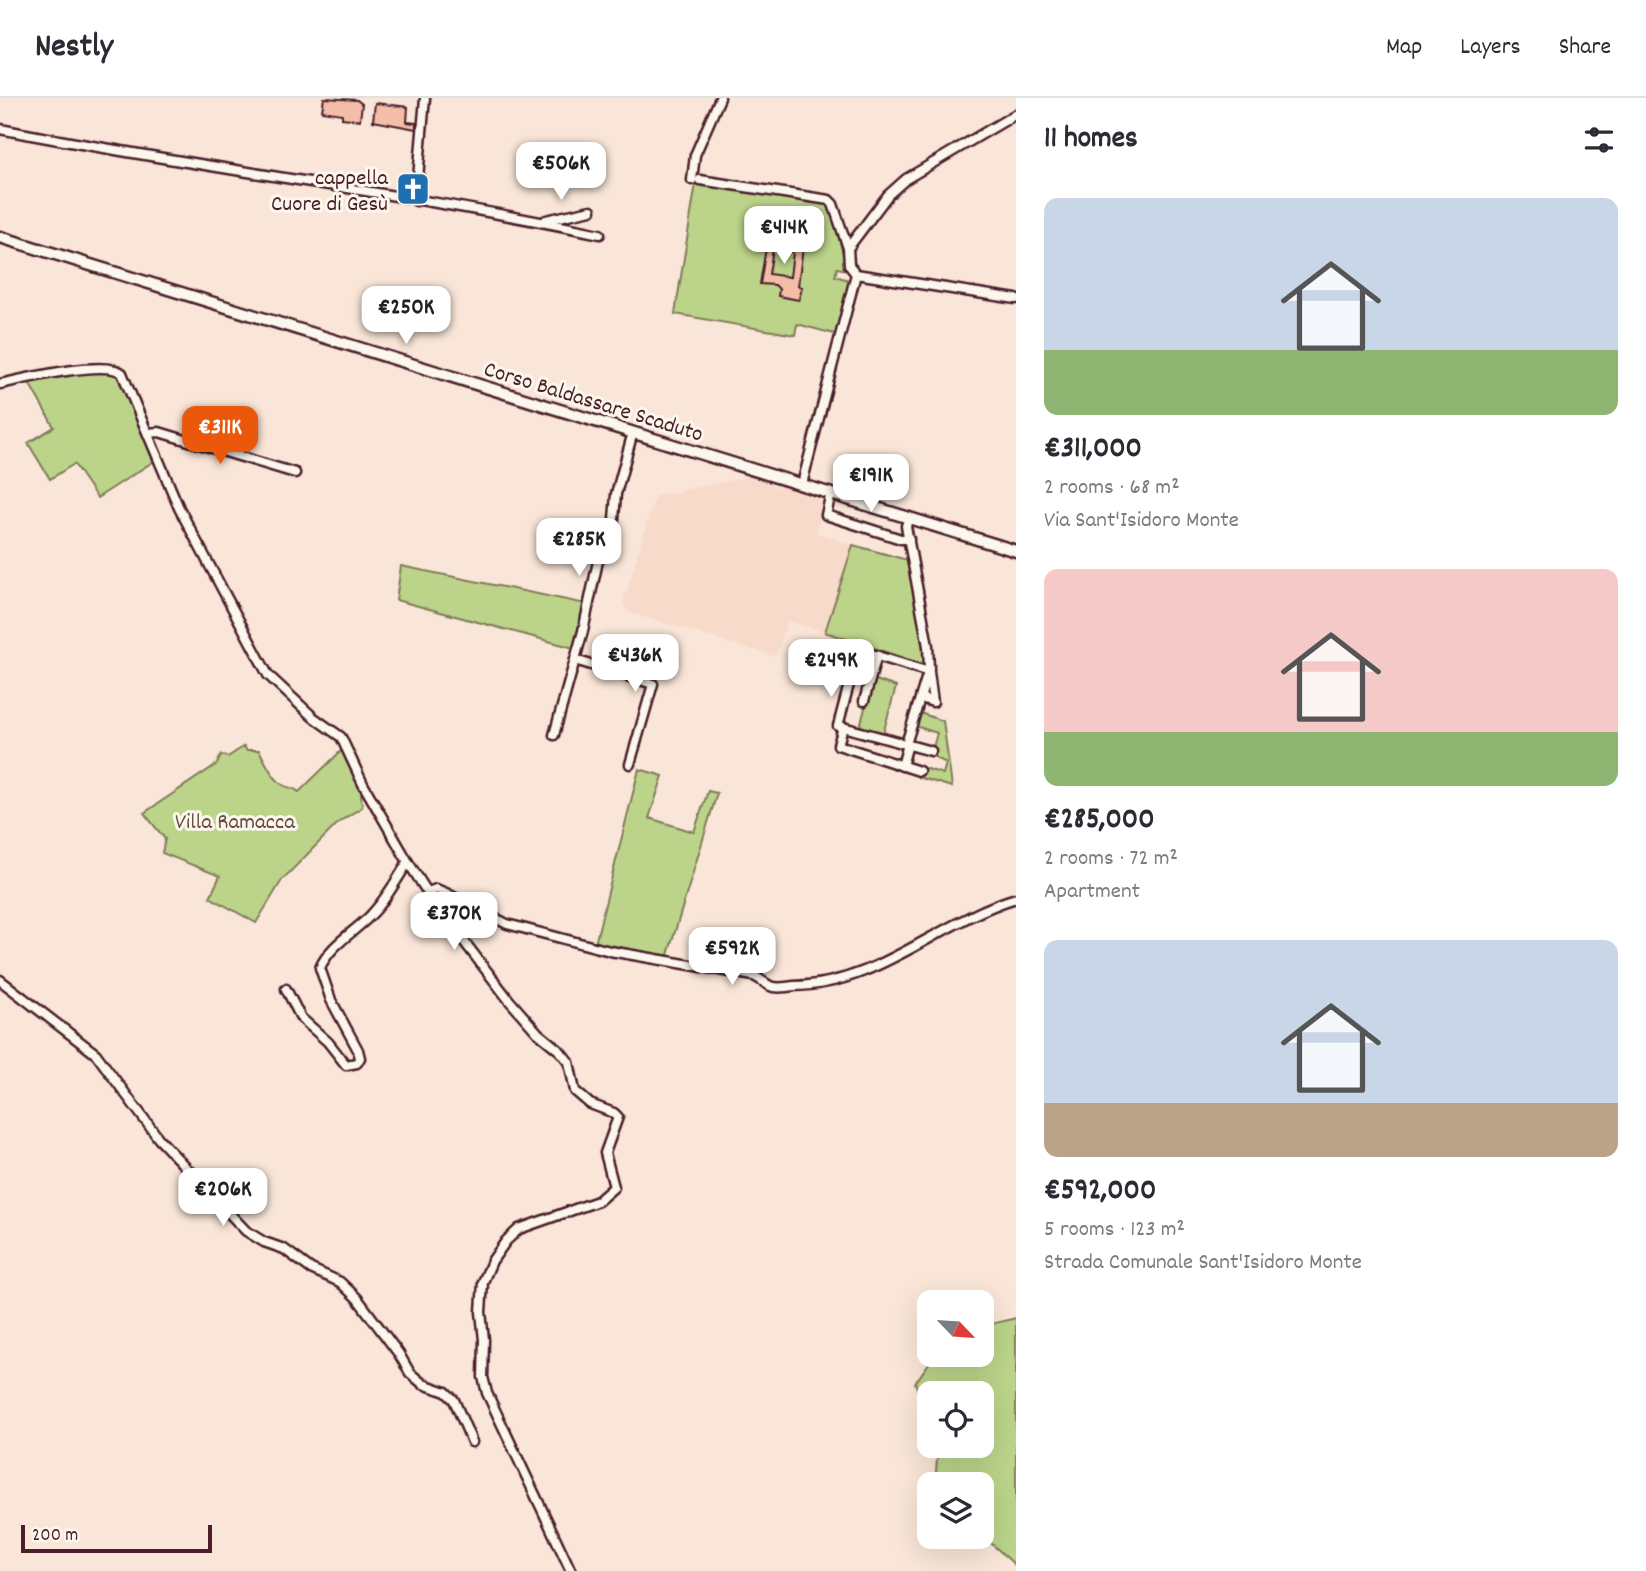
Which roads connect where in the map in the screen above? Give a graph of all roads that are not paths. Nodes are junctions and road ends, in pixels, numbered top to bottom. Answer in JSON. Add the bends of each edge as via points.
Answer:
{"nodes":[{"id":1,"x":425,"y":98,"type":"edge"},
{"id":2,"x":720,"y":98,"type":"edge"},
{"id":3,"x":1016,"y":114,"type":"edge"},
{"id":4,"x":0,"y":129,"type":"edge"},
{"id":5,"x":416,"y":201,"type":"junction"},
{"id":6,"x":591,"y":210,"type":"dead end"},
{"id":7,"x":537,"y":221,"type":"junction"},
{"id":8,"x":600,"y":234,"type":"dead end"},
{"id":9,"x":0,"y":237,"type":"edge"},
{"id":10,"x":848,"y":248,"type":"junction"},
{"id":11,"x":856,"y":274,"type":"junction"},
{"id":12,"x":1016,"y":299,"type":"edge"},
{"id":13,"x":0,"y":384,"type":"edge"},
{"id":14,"x":633,"y":432,"type":"junction"},
{"id":15,"x":148,"y":433,"type":"junction"},
{"id":16,"x":295,"y":473,"type":"dead end"},
{"id":17,"x":802,"y":484,"type":"junction"},
{"id":18,"x":831,"y":493,"type":"junction"},
{"id":19,"x":909,"y":517,"type":"junction"},
{"id":20,"x":909,"y":539,"type":"junction"},
{"id":21,"x":1016,"y":551,"type":"edge"},
{"id":22,"x":877,"y":655,"type":"junction"},
{"id":23,"x":575,"y":660,"type":"junction"},
{"id":24,"x":929,"y":672,"type":"junction"},
{"id":25,"x":864,"y":701,"type":"dead end"},
{"id":26,"x":843,"y":727,"type":"junction"},
{"id":27,"x":554,"y":735,"type":"dead end"},
{"id":28,"x":907,"y":744,"type":"junction"},
{"id":29,"x":931,"y":751,"type":"dead end"},
{"id":30,"x":630,"y":764,"type":"dead end"},
{"id":31,"x":902,"y":766,"type":"junction"},
{"id":32,"x":919,"y":771,"type":"dead end"},
{"id":33,"x":408,"y":862,"type":"junction"},
{"id":34,"x":428,"y":892,"type":"junction"},
{"id":35,"x":1016,"y":898,"type":"edge"},
{"id":36,"x":0,"y":980,"type":"edge"},
{"id":37,"x":286,"y":989,"type":"dead end"},
{"id":38,"x":472,"y":1442,"type":"dead end"},
{"id":39,"x":571,"y":1571,"type":"edge"}],
"edges":[{"from":1,"to":5,"type":"street"},
{"from":2,"to":10,"type":"street","via":[[695,155],[696,180],[829,200]]},
{"from":3,"to":10,"type":"street","via":[[906,179]]},
{"from":4,"to":5,"type":"street"},
{"from":5,"to":7,"type":"street"},
{"from":6,"to":7,"type":"street"},
{"from":7,"to":8,"type":"street"},
{"from":9,"to":14,"type":"street","name":"Corso Baldassare Scaduto"},
{"from":10,"to":11,"type":"street","via":[[849,265]]},
{"from":11,"to":12,"type":"street"},
{"from":11,"to":17,"type":"street"},
{"from":13,"to":15,"type":"street","via":[[60,371],[118,369]]},
{"from":14,"to":17,"type":"street","name":"Corso Baldassare Scaduto"},
{"from":14,"to":23,"type":"street","via":[[616,494],[614,532],[598,561]]},
{"from":15,"to":16,"type":"street","via":[[159,432]]},
{"from":15,"to":33,"type":"street","via":[[179,508],[268,675],[341,737]]},
{"from":17,"to":18,"type":"street","name":"Corso Baldassare Scaduto"},
{"from":18,"to":19,"type":"street","name":"Corso Baldassare Scaduto"},
{"from":18,"to":20,"type":"street","via":[[827,516]]},
{"from":19,"to":20,"type":"street"},
{"from":19,"to":21,"type":"street","name":"Corso Baldassare Scaduto"},
{"from":20,"to":24,"type":"street"},
{"from":22,"to":24,"type":"street"},
{"from":22,"to":25,"type":"street"},
{"from":22,"to":26,"type":"street","via":[[858,650],[838,726]]},
{"from":23,"to":27,"type":"street"},
{"from":23,"to":30,"type":"street","via":[[653,684]]},
{"from":24,"to":28,"type":"street"},
{"from":26,"to":28,"type":"street"},
{"from":26,"to":31,"type":"street","via":[[838,745]]},
{"from":28,"to":29,"type":"street"},
{"from":28,"to":31,"type":"street"},
{"from":31,"to":32,"type":"street"},
{"from":33,"to":34,"type":"street"},
{"from":33,"to":37,"type":"street","via":[[376,909],[329,952],[320,968],[358,1050],[357,1063],[346,1065],[339,1060],[328,1042],[301,1018]]},
{"from":34,"to":35,"type":"street","via":[[446,893],[507,924],[610,951],[754,976],[774,987],[813,986],[848,978],[984,909]]},
{"from":34,"to":39,"type":"street","via":[[509,1000],[569,1062],[575,1091],[618,1117],[605,1153],[614,1187],[598,1201],[519,1229],[506,1241],[482,1282],[487,1393]]},
{"from":36,"to":38,"type":"street","via":[[96,1054],[159,1139],[246,1231],[340,1282],[357,1298],[410,1373],[454,1400]]}]}
